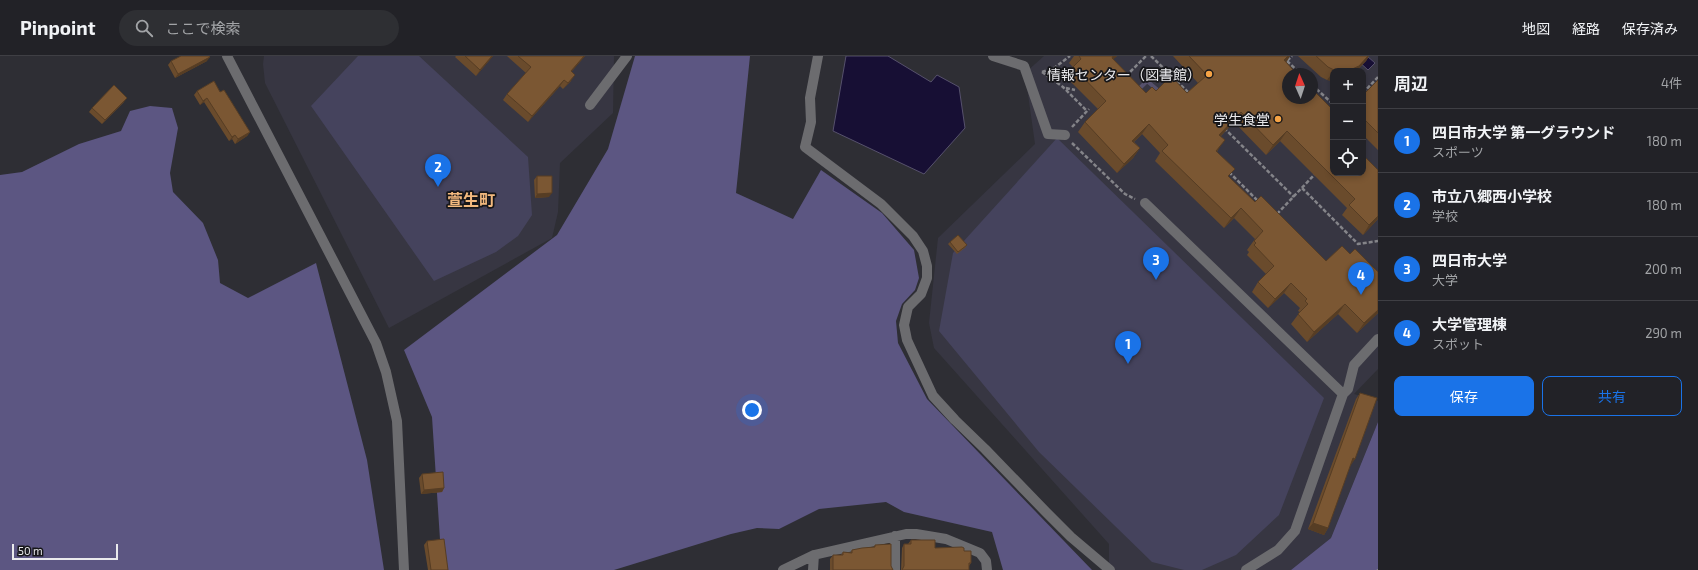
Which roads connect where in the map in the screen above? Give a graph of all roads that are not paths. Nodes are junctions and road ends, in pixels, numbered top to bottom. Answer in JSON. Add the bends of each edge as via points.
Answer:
{"nodes":[{"id":1,"x":227,"y":56,"type":"edge"},
{"id":2,"x":627,"y":56,"type":"edge"},
{"id":3,"x":818,"y":56,"type":"edge"},
{"id":4,"x":993,"y":56,"type":"edge"},
{"id":5,"x":590,"y":105,"type":"dead end"},
{"id":6,"x":1065,"y":135,"type":"road end"},
{"id":7,"x":1145,"y":203,"type":"road end"},
{"id":8,"x":1378,"y":339,"type":"edge"},
{"id":9,"x":1346,"y":391,"type":"junction"},
{"id":10,"x":895,"y":536,"type":"junction"},
{"id":11,"x":814,"y":555,"type":"junction"},
{"id":12,"x":404,"y":570,"type":"edge"},
{"id":13,"x":784,"y":570,"type":"edge"},
{"id":14,"x":814,"y":570,"type":"edge"},
{"id":15,"x":895,"y":570,"type":"edge"},
{"id":16,"x":987,"y":570,"type":"edge"},
{"id":17,"x":1110,"y":570,"type":"edge"},
{"id":18,"x":1246,"y":570,"type":"edge"}],
"edges":[{"from":1,"to":12,"type":"street","via":[[376,343],[397,421]]},
{"from":2,"to":5,"type":"street"},
{"from":3,"to":17,"type":"street","via":[[810,98],[811,122],[805,147],[881,204],[913,236],[923,251],[927,266],[925,286],[908,308],[904,325],[907,340],[933,396],[1071,537]]},
{"from":4,"to":6,"type":"street","via":[[1024,66],[1048,134]]},
{"from":7,"to":9,"type":"street"},
{"from":8,"to":9,"type":"street","via":[[1354,365]]},
{"from":9,"to":18,"type":"street","via":[[1294,531],[1278,550]]},
{"from":10,"to":11,"type":"street"},
{"from":10,"to":15,"type":"street"},
{"from":10,"to":16,"type":"street","via":[[916,534],[946,539],[980,554],[986,561]]},
{"from":11,"to":13,"type":"street"},
{"from":11,"to":14,"type":"street"}]}
